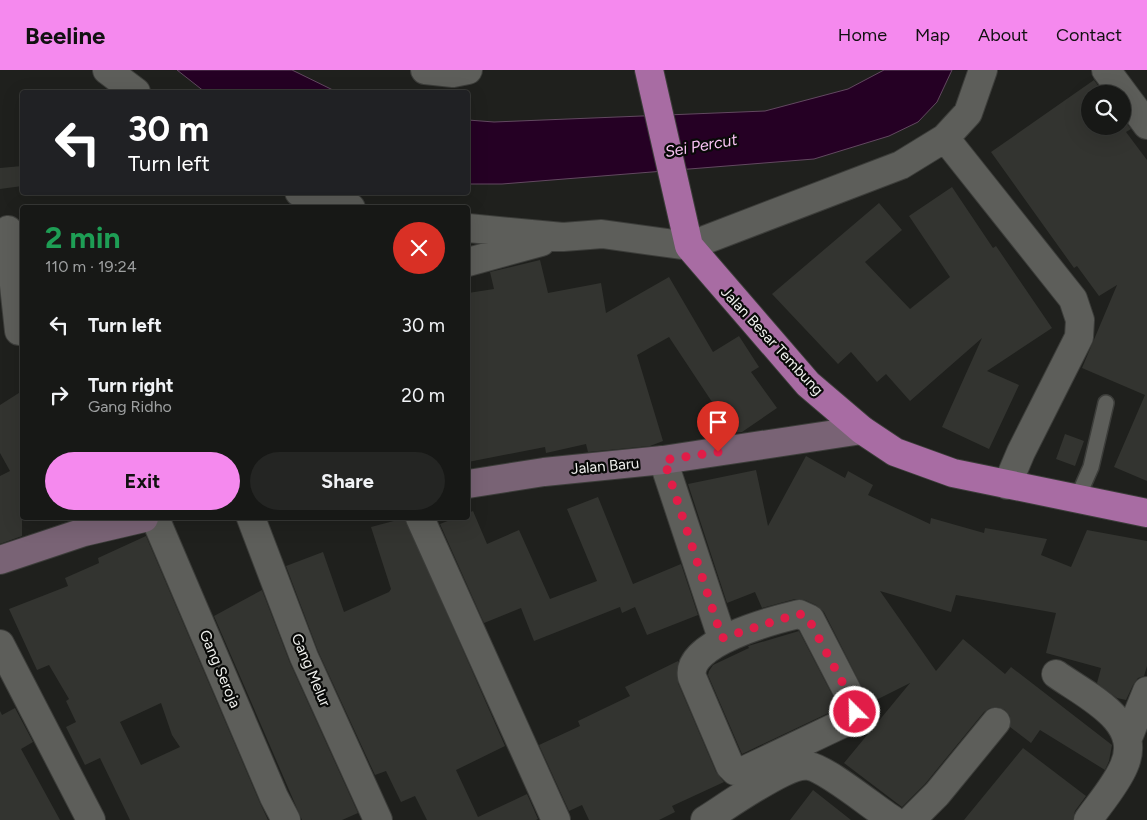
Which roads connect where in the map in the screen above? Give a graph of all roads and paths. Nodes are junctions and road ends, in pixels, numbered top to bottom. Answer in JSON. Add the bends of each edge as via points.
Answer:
{"nodes":[{"id":1,"x":107,"y":70,"type":"edge"},
{"id":2,"x":425,"y":70,"type":"edge"},
{"id":3,"x":468,"y":70,"type":"edge"},
{"id":4,"x":649,"y":70,"type":"edge"},
{"id":5,"x":982,"y":70,"type":"edge"},
{"id":6,"x":1106,"y":70,"type":"edge"},
{"id":7,"x":133,"y":90,"type":"edge"},
{"id":8,"x":1147,"y":126,"type":"edge"},
{"id":9,"x":945,"y":138,"type":"junction"},
{"id":10,"x":310,"y":195,"type":"edge"},
{"id":11,"x":341,"y":205,"type":"edge"},
{"id":12,"x":470,"y":228,"type":"edge"},
{"id":13,"x":8,"y":230,"type":"dead end"},
{"id":14,"x":563,"y":237,"type":"junction"},
{"id":15,"x":689,"y":246,"type":"junction"},
{"id":16,"x":470,"y":261,"type":"edge"},
{"id":17,"x":14,"y":332,"type":"edge"},
{"id":18,"x":1106,"y":403,"type":"dead end"},
{"id":19,"x":862,"y":430,"type":"junction"},
{"id":20,"x":664,"y":460,"type":"junction"},
{"id":21,"x":470,"y":484,"type":"edge"},
{"id":22,"x":1007,"y":485,"type":"junction"},
{"id":23,"x":1076,"y":499,"type":"junction"},
{"id":24,"x":1147,"y":512,"type":"edge"},
{"id":25,"x":135,"y":520,"type":"edge"},
{"id":26,"x":156,"y":520,"type":"edge"},
{"id":27,"x":252,"y":520,"type":"edge"},
{"id":28,"x":421,"y":520,"type":"edge"},
{"id":29,"x":0,"y":560,"type":"edge"},
{"id":30,"x":722,"y":638,"type":"junction"},
{"id":31,"x":0,"y":644,"type":"edge"},
{"id":32,"x":1056,"y":674,"type":"dead end"},
{"id":33,"x":1147,"y":691,"type":"edge"},
{"id":34,"x":996,"y":722,"type":"dead end"},
{"id":35,"x":1128,"y":738,"type":"junction"},
{"id":36,"x":91,"y":820,"type":"edge"},
{"id":37,"x":286,"y":820,"type":"edge"},
{"id":38,"x":378,"y":820,"type":"edge"},
{"id":39,"x":556,"y":820,"type":"edge"},
{"id":40,"x":705,"y":820,"type":"edge"},
{"id":41,"x":893,"y":820,"type":"edge"},
{"id":42,"x":911,"y":820,"type":"edge"},
{"id":43,"x":1088,"y":820,"type":"edge"}],
"edges":[{"from":1,"to":7,"type":"street"},
{"from":2,"to":3,"type":"street","via":[[452,73]]},
{"from":4,"to":15,"type":"highway","name":"Jalan Besar Tembung"},
{"from":5,"to":9,"type":"street","via":[[968,113]]},
{"from":6,"to":8,"type":"street"},
{"from":9,"to":15,"type":"street","via":[[901,165]]},
{"from":9,"to":22,"type":"street","via":[[1073,299],[1080,320],[1079,338]]},
{"from":10,"to":11,"type":"street"},
{"from":12,"to":14,"type":"street"},
{"from":13,"to":17,"type":"street"},
{"from":14,"to":15,"type":"street","via":[[602,234]]},
{"from":14,"to":16,"type":"street"},
{"from":15,"to":19,"type":"highway","name":"Jalan Besar Tembung","via":[[808,384]]},
{"from":18,"to":23,"type":"lane","via":[[1091,467]]},
{"from":19,"to":20,"type":"main road","name":"Jalan Baru"},
{"from":19,"to":22,"type":"highway","name":"Jalan Besar Tembung","via":[[895,452],[953,473]]},
{"from":20,"to":21,"type":"main road","name":"Jalan Baru","via":[[544,472]]},
{"from":20,"to":30,"type":"street"},
{"from":22,"to":23,"type":"highway","name":"Jalan Besar Tembung"},
{"from":23,"to":24,"type":"highway","name":"Jalan Besar Tembung"},
{"from":25,"to":29,"type":"main road","via":[[84,532]]},
{"from":26,"to":37,"type":"street","name":"Gang Seroja"},
{"from":27,"to":38,"type":"street","name":"Gang Melur","via":[[304,657]]},
{"from":28,"to":39,"type":"street"},
{"from":30,"to":30,"type":"street","via":[[698,660],[691,672],[730,766],[735,771],[751,767],[848,721],[854,715],[855,706],[807,616],[791,616]]},
{"from":31,"to":36,"type":"street"},
{"from":32,"to":35,"type":"street","via":[[1117,719]]},
{"from":33,"to":35,"type":"street"},
{"from":34,"to":42,"type":"street"},
{"from":35,"to":43,"type":"street","via":[[1129,752],[1124,766]]},
{"from":40,"to":41,"type":"street","via":[[785,770],[801,766],[811,766]]}]}
